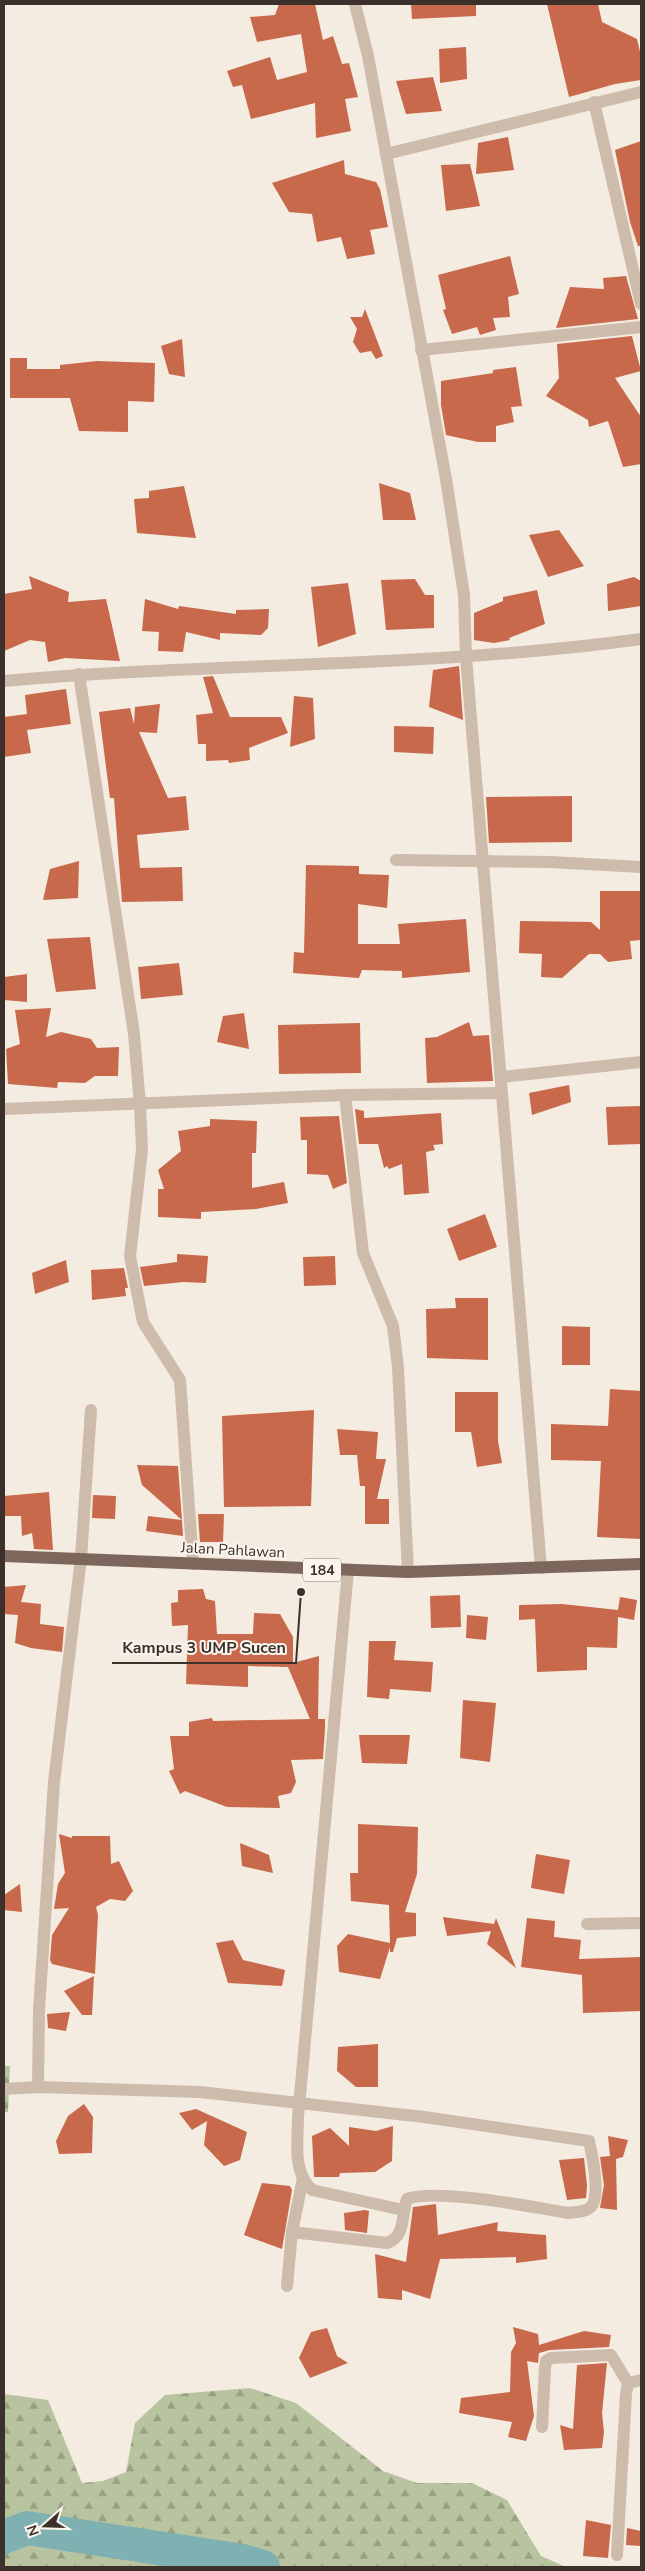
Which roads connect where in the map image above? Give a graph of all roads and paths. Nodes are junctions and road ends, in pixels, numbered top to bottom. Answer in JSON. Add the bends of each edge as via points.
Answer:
{"nodes":[{"id":1,"x":355,"y":4,"type":"edge"},
{"id":2,"x":641,"y":92,"type":"edge"},
{"id":3,"x":594,"y":102,"type":"junction"},
{"id":4,"x":386,"y":154,"type":"junction"},
{"id":5,"x":641,"y":304,"type":"edge"},
{"id":6,"x":641,"y":327,"type":"edge"},
{"id":7,"x":421,"y":350,"type":"junction"},
{"id":8,"x":641,"y":640,"type":"edge"},
{"id":9,"x":466,"y":657,"type":"junction"},
{"id":10,"x":79,"y":674,"type":"junction"},
{"id":11,"x":4,"y":681,"type":"edge"},
{"id":12,"x":396,"y":860,"type":"dead end"},
{"id":13,"x":482,"y":861,"type":"junction"},
{"id":14,"x":641,"y":867,"type":"edge"},
{"id":15,"x":641,"y":1062,"type":"edge"},
{"id":16,"x":501,"y":1077,"type":"junction"},
{"id":17,"x":502,"y":1094,"type":"junction"},
{"id":18,"x":345,"y":1095,"type":"junction"},
{"id":19,"x":140,"y":1105,"type":"junction"},
{"id":20,"x":4,"y":1109,"type":"edge"},
{"id":21,"x":91,"y":1410,"type":"dead end"},
{"id":22,"x":4,"y":1556,"type":"edge"},
{"id":23,"x":81,"y":1558,"type":"junction"},
{"id":24,"x":193,"y":1564,"type":"junction"},
{"id":25,"x":641,"y":1564,"type":"edge"},
{"id":26,"x":541,"y":1568,"type":"junction"},
{"id":27,"x":348,"y":1571,"type":"junction"},
{"id":28,"x":408,"y":1572,"type":"junction"},
{"id":29,"x":641,"y":1923,"type":"edge"},
{"id":30,"x":587,"y":1924,"type":"dead end"},
{"id":31,"x":38,"y":2088,"type":"junction"},
{"id":32,"x":4,"y":2089,"type":"edge"},
{"id":33,"x":300,"y":2104,"type":"junction"},
{"id":34,"x":303,"y":2178,"type":"junction"},
{"id":35,"x":403,"y":2210,"type":"junction"},
{"id":36,"x":292,"y":2232,"type":"junction"},
{"id":37,"x":287,"y":2286,"type":"dead end"},
{"id":38,"x":641,"y":2380,"type":"edge"},
{"id":39,"x":628,"y":2383,"type":"junction"},
{"id":40,"x":542,"y":2427,"type":"dead end"},
{"id":41,"x":617,"y":2555,"type":"dead end"}],
"edges":[{"from":1,"to":4,"type":"street"},
{"from":2,"to":3,"type":"street"},
{"from":3,"to":4,"type":"street"},
{"from":3,"to":5,"type":"street"},
{"from":4,"to":7,"type":"street"},
{"from":6,"to":7,"type":"street"},
{"from":7,"to":9,"type":"street","via":[[464,595]]},
{"from":8,"to":9,"type":"street"},
{"from":9,"to":10,"type":"street"},
{"from":9,"to":13,"type":"street"},
{"from":10,"to":11,"type":"street"},
{"from":10,"to":19,"type":"street","via":[[134,1034]]},
{"from":12,"to":13,"type":"street"},
{"from":13,"to":14,"type":"street"},
{"from":13,"to":16,"type":"street"},
{"from":15,"to":16,"type":"street"},
{"from":16,"to":17,"type":"street"},
{"from":17,"to":18,"type":"street"},
{"from":17,"to":26,"type":"street"},
{"from":18,"to":19,"type":"street"},
{"from":18,"to":28,"type":"street","via":[[363,1253],[393,1326]]},
{"from":19,"to":20,"type":"street"},
{"from":19,"to":24,"type":"street","via":[[142,1150],[130,1256],[143,1322],[180,1380]]},
{"from":21,"to":23,"type":"street"},
{"from":22,"to":23,"type":"main road","name":"Jalan Pahlawan","number":"184"},
{"from":23,"to":24,"type":"main road","name":"Jalan Pahlawan","number":"184"},
{"from":23,"to":31,"type":"street","via":[[54,1782],[39,2010]]},
{"from":24,"to":27,"type":"main road","name":"Jalan Pahlawan","number":"184"},
{"from":25,"to":26,"type":"main road","name":"Jalan Pahlawan","number":"184"},
{"from":26,"to":28,"type":"main road","name":"Jalan Pahlawan","number":"184"},
{"from":27,"to":28,"type":"main road","name":"Jalan Pahlawan","number":"184"},
{"from":27,"to":33,"type":"street"},
{"from":29,"to":30,"type":"street"},
{"from":31,"to":32,"type":"street"},
{"from":31,"to":33,"type":"street","via":[[200,2092]]},
{"from":33,"to":34,"type":"street","via":[[298,2160]]},
{"from":33,"to":35,"type":"street","via":[[424,2117],[589,2141],[595,2189],[595,2201],[590,2208],[568,2213],[418,2195],[407,2199]]},
{"from":34,"to":35,"type":"street","via":[[312,2190],[321,2193]]},
{"from":34,"to":36,"type":"street"},
{"from":35,"to":36,"type":"street","via":[[401,2232],[396,2240],[387,2243]]},
{"from":36,"to":37,"type":"street"},
{"from":38,"to":39,"type":"street"},
{"from":39,"to":40,"type":"street","via":[[611,2355],[551,2358],[546,2361],[545,2368]]},
{"from":39,"to":41,"type":"street"}]}
